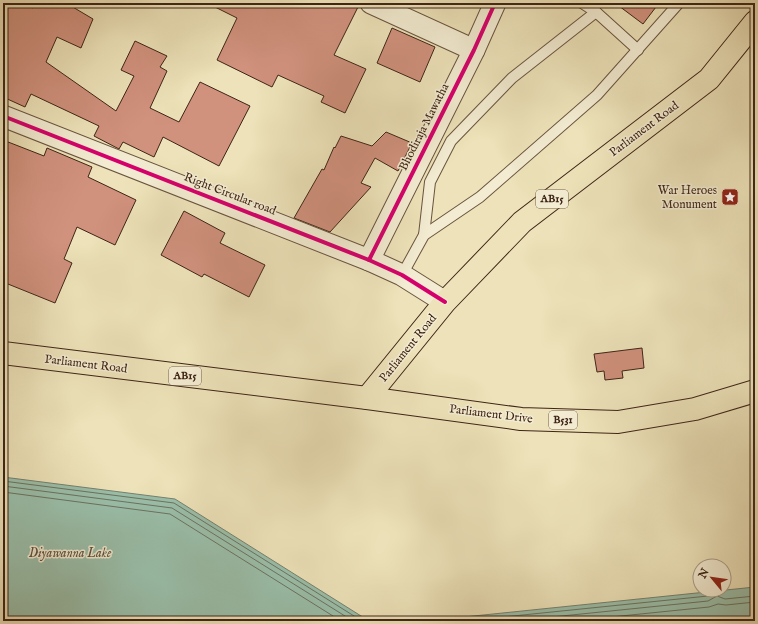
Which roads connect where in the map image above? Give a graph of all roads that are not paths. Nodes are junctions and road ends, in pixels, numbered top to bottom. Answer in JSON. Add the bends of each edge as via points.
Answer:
{"nodes":[{"id":1,"x":371,"y":3,"type":"edge"},
{"id":2,"x":495,"y":3,"type":"edge"},
{"id":3,"x":582,"y":3,"type":"edge"},
{"id":4,"x":679,"y":3,"type":"edge"},
{"id":5,"x":596,"y":12,"type":"junction"},
{"id":6,"x":755,"y":22,"type":"edge"},
{"id":7,"x":474,"y":50,"type":"junction"},
{"id":8,"x":638,"y":50,"type":"junction"},
{"id":9,"x":3,"y":116,"type":"edge"},
{"id":10,"x":424,"y":235,"type":"junction"},
{"id":11,"x":369,"y":260,"type":"junction"},
{"id":12,"x":402,"y":275,"type":"junction"},
{"id":13,"x":445,"y":302,"type":"junction"},
{"id":14,"x":3,"y":354,"type":"edge"},
{"id":15,"x":755,"y":391,"type":"edge"},
{"id":16,"x":368,"y":398,"type":"junction"}],
"edges":[{"from":1,"to":7,"type":"street"},
{"from":2,"to":7,"type":"street","name":"Bhodiraja Mawatha"},
{"from":3,"to":5,"type":"lane"},
{"from":4,"to":8,"type":"lane"},
{"from":5,"to":8,"type":"lane"},
{"from":5,"to":10,"type":"lane","via":[[512,78],[451,141],[430,182]]},
{"from":6,"to":13,"type":"main road","name":"Parliament Road","number":"AB15","via":[[709,79],[522,222]]},
{"from":7,"to":11,"type":"street","name":"Bhodiraja Mawatha"},
{"from":8,"to":10,"type":"lane","via":[[597,96],[521,162],[480,197]]},
{"from":9,"to":11,"type":"street","name":"Right Circular road"},
{"from":10,"to":12,"type":"lane"},
{"from":11,"to":12,"type":"street","name":"Right Circular road"},
{"from":12,"to":13,"type":"street","name":"Right Circular road"},
{"from":13,"to":16,"type":"main road","name":"Parliament Road","number":"AB15"},
{"from":14,"to":16,"type":"main road","name":"Parliament Road","number":"AB15"},
{"from":15,"to":16,"type":"main road","name":"Parliament Drive","number":"B531","via":[[696,409],[618,422],[521,419]]}]}
